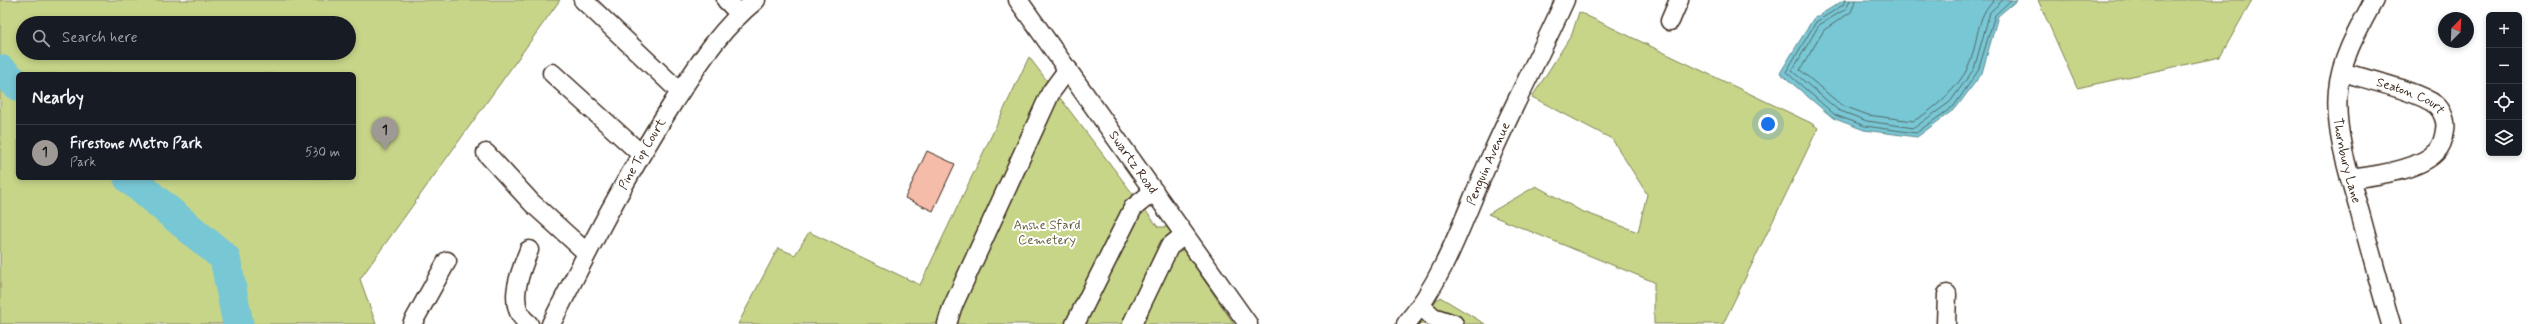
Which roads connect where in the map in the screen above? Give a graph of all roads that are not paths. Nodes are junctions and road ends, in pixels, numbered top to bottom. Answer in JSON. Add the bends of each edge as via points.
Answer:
{"nodes":[{"id":1,"x":583,"y":0,"type":"edge"},
{"id":2,"x":726,"y":0,"type":"edge"},
{"id":3,"x":756,"y":0,"type":"edge"},
{"id":4,"x":1018,"y":0,"type":"edge"},
{"id":5,"x":1565,"y":0,"type":"edge"},
{"id":6,"x":1679,"y":0,"type":"edge"},
{"id":7,"x":2374,"y":0,"type":"edge"},
{"id":8,"x":740,"y":14,"type":"junction"},
{"id":9,"x":1670,"y":20,"type":"dead end"},
{"id":10,"x":1068,"y":69,"type":"junction"},
{"id":11,"x":552,"y":72,"type":"dead end"},
{"id":12,"x":2342,"y":72,"type":"junction"},
{"id":13,"x":680,"y":92,"type":"junction"},
{"id":14,"x":486,"y":153,"type":"dead end"},
{"id":15,"x":641,"y":154,"type":"junction"},
{"id":16,"x":2350,"y":179,"type":"junction"},
{"id":17,"x":1154,"y":191,"type":"junction"},
{"id":18,"x":1184,"y":235,"type":"junction"},
{"id":19,"x":529,"y":250,"type":"dead end"},
{"id":20,"x":587,"y":253,"type":"junction"},
{"id":21,"x":447,"y":261,"type":"dead end"},
{"id":22,"x":1947,"y":294,"type":"dead end"},
{"id":23,"x":1421,"y":306,"type":"junction"},
{"id":24,"x":520,"y":322,"type":"edge"},
{"id":25,"x":412,"y":324,"type":"edge"},
{"id":26,"x":551,"y":324,"type":"edge"},
{"id":27,"x":948,"y":324,"type":"edge"},
{"id":28,"x":1075,"y":324,"type":"edge"},
{"id":29,"x":1132,"y":324,"type":"edge"},
{"id":30,"x":1248,"y":324,"type":"edge"},
{"id":31,"x":1406,"y":324,"type":"edge"},
{"id":32,"x":1454,"y":324,"type":"edge"},
{"id":33,"x":1946,"y":324,"type":"edge"},
{"id":34,"x":2391,"y":324,"type":"edge"}],
"edges":[{"from":1,"to":13,"type":"street"},
{"from":2,"to":8,"type":"street"},
{"from":3,"to":8,"type":"street","name":"Pine Top Court"},
{"from":4,"to":10,"type":"street","name":"Swartz Road"},
{"from":5,"to":23,"type":"street","name":"Penguin Avenue","via":[[1491,155],[1433,286]]},
{"from":6,"to":9,"type":"street"},
{"from":7,"to":12,"type":"street","name":"Thornbury Lane","via":[[2350,46]]},
{"from":8,"to":13,"type":"street","name":"Pine Top Court","via":[[703,56]]},
{"from":10,"to":17,"type":"street","name":"Swartz Road"},
{"from":10,"to":27,"type":"street","via":[[1051,92],[952,308]]},
{"from":11,"to":15,"type":"street"},
{"from":12,"to":16,"type":"street","name":"Thornbury Lane","via":[[2338,90],[2338,109]]},
{"from":12,"to":16,"type":"street","name":"Seaton Court","via":[[2399,89],[2436,106],[2444,116],[2446,127],[2437,151],[2427,159],[2395,170]]},
{"from":13,"to":15,"type":"street","name":"Pine Top Court"},
{"from":14,"to":20,"type":"street","via":[[532,203]]},
{"from":15,"to":20,"type":"street","name":"Pine Top Court","via":[[614,198]]},
{"from":16,"to":34,"type":"street","name":"Thornbury Lane"},
{"from":17,"to":18,"type":"street","name":"Swartz Road"},
{"from":17,"to":28,"type":"street","via":[[1133,208]]},
{"from":18,"to":29,"type":"street","via":[[1169,247]]},
{"from":18,"to":30,"type":"street","name":"Swartz Road"},
{"from":19,"to":24,"type":"street","via":[[518,276],[516,304]]},
{"from":20,"to":26,"type":"street","name":"Pine Top Court"},
{"from":21,"to":25,"type":"street"},
{"from":22,"to":33,"type":"street"},
{"from":23,"to":31,"type":"street","name":"Penguin Avenue"},
{"from":23,"to":32,"type":"street","via":[[1433,317]]}]}
